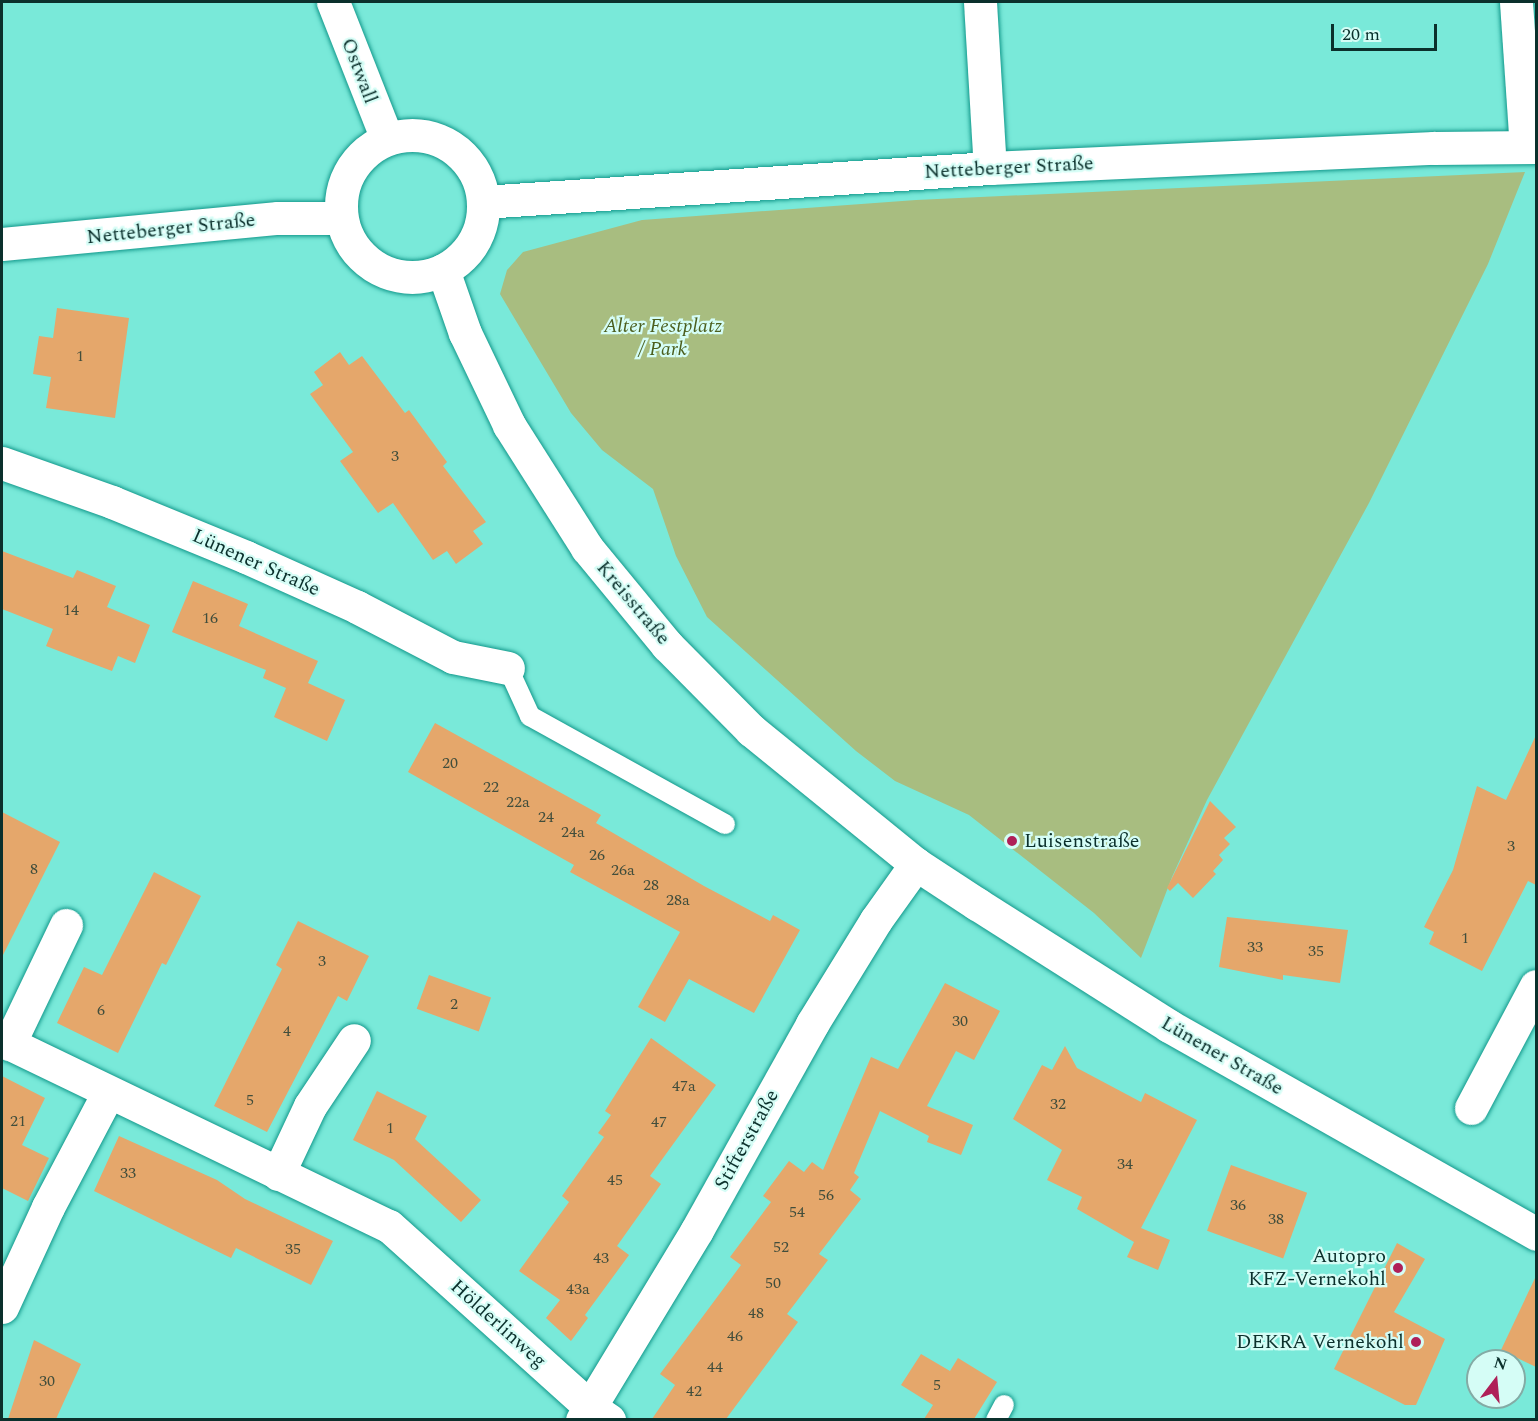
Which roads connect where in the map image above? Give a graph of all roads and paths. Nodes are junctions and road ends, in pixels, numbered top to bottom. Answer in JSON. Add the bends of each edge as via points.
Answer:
{"nodes":[{"id":1,"x":333,"y":2,"type":"edge"},
{"id":2,"x":980,"y":2,"type":"edge"},
{"id":3,"x":1516,"y":2,"type":"edge"},
{"id":4,"x":387,"y":139,"type":"junction"},
{"id":5,"x":1531,"y":147,"type":"edge"},
{"id":6,"x":990,"y":168,"type":"junction"},
{"id":7,"x":483,"y":202,"type":"junction"},
{"id":8,"x":341,"y":218,"type":"junction"},
{"id":9,"x":2,"y":244,"type":"edge"},
{"id":10,"x":443,"y":270,"type":"junction"},
{"id":11,"x":2,"y":463,"type":"edge"},
{"id":12,"x":508,"y":668,"type":"joint"},
{"id":13,"x":724,"y":824,"type":"dead end"},
{"id":14,"x":916,"y":864,"type":"junction"},
{"id":15,"x":66,"y":925,"type":"dead end"},
{"id":16,"x":1536,"y":986,"type":"edge"},
{"id":17,"x":354,"y":1040,"type":"dead end"},
{"id":18,"x":5,"y":1042,"type":"edge"},
{"id":19,"x":108,"y":1093,"type":"junction"},
{"id":20,"x":1471,"y":1108,"type":"dead end"},
{"id":21,"x":278,"y":1174,"type":"junction"},
{"id":22,"x":1536,"y":1234,"type":"edge"},
{"id":23,"x":2,"y":1307,"type":"edge"},
{"id":24,"x":594,"y":1416,"type":"edge"}],
"edges":[{"from":1,"to":4,"type":"street","name":"Ostwall"},
{"from":2,"to":6,"type":"street"},
{"from":3,"to":5,"type":"street"},
{"from":4,"to":7,"type":"street","via":[[422,137],[439,141],[461,155],[477,175]]},
{"from":4,"to":8,"type":"street","via":[[366,152],[350,170],[341,193]]},
{"from":5,"to":6,"type":"street","name":"Netteberger Straße"},
{"from":6,"to":7,"type":"street","name":"Netteberger Straße"},
{"from":7,"to":10,"type":"street","via":[[474,242],[460,259]]},
{"from":8,"to":9,"type":"street","name":"Netteberger Straße","via":[[278,218]]},
{"from":8,"to":10,"type":"street","via":[[348,239],[361,257],[379,270],[411,277]]},
{"from":10,"to":14,"type":"street","name":"Kreisstraße","via":[[465,333],[509,425],[587,548],[667,645],[751,730]]},
{"from":11,"to":12,"type":"street","name":"Lünener Straße","via":[[112,502],[246,557],[453,657]]},
{"from":12,"to":13,"type":"lane","via":[[530,716]]},
{"from":14,"to":22,"type":"street","name":"Lünener Straße","via":[[1168,1026]]},
{"from":14,"to":24,"type":"street","name":"Stifterstraße","via":[[876,920],[812,1024]]},
{"from":15,"to":18,"type":"street"},
{"from":16,"to":20,"type":"street"},
{"from":17,"to":21,"type":"street","via":[[310,1106]]},
{"from":18,"to":19,"type":"street","name":"Hölderlinweg"},
{"from":19,"to":21,"type":"street","name":"Hölderlinweg"},
{"from":19,"to":23,"type":"street","via":[[48,1207]]},
{"from":21,"to":24,"type":"street","name":"Hölderlinweg","via":[[389,1226]]}]}
